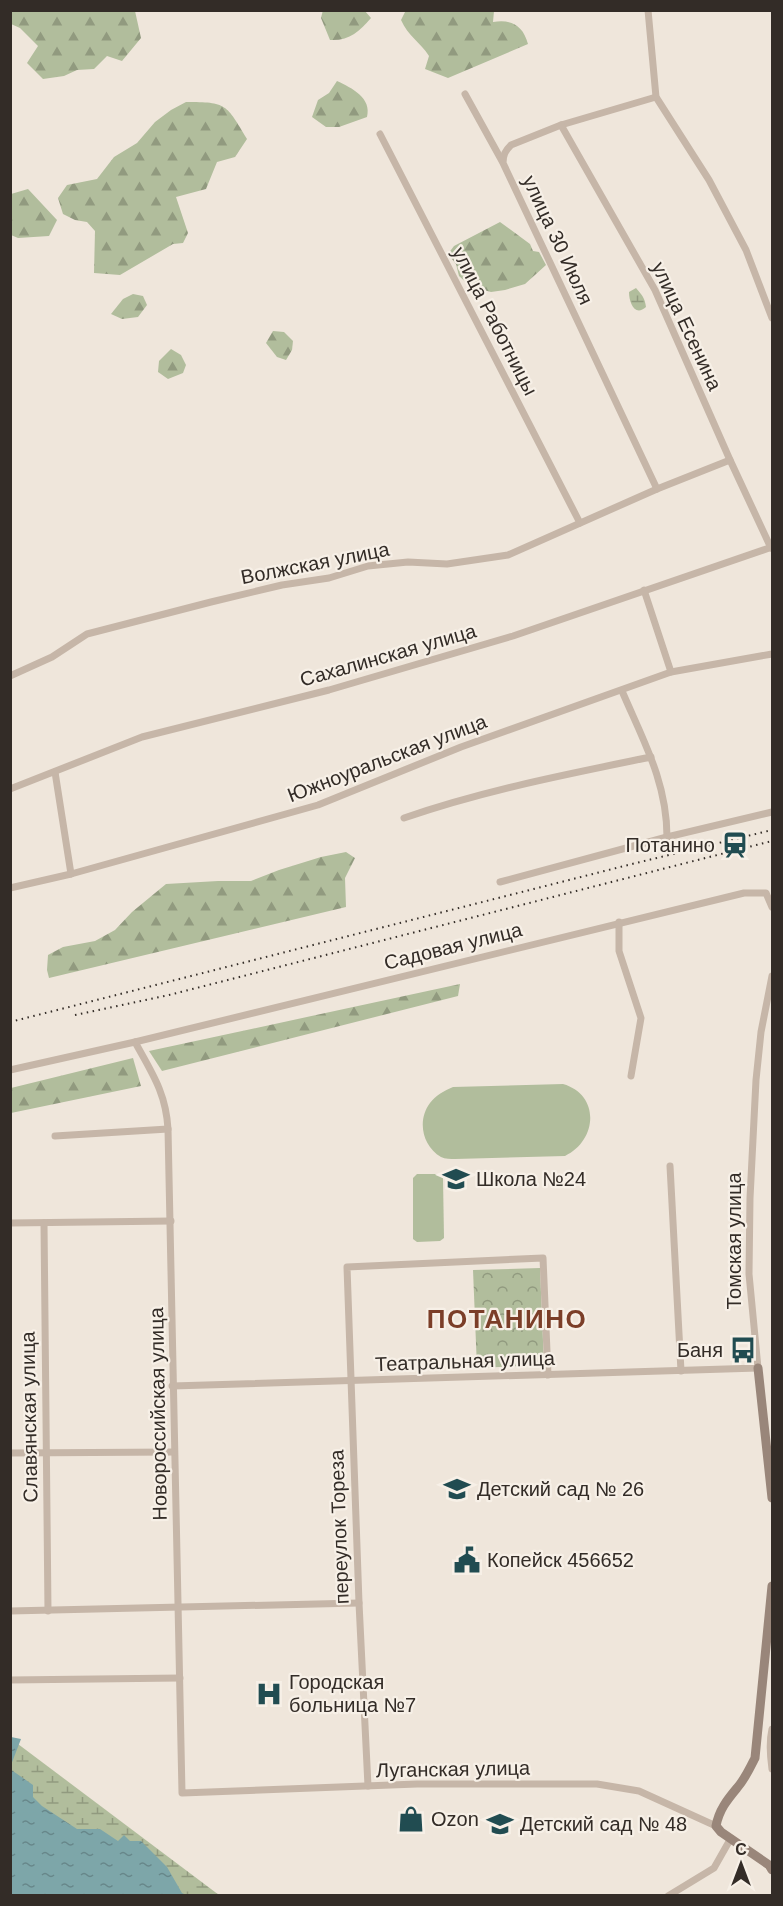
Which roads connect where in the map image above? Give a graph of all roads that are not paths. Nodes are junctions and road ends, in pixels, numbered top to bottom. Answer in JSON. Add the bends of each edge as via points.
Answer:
{"nodes":[{"id":1,"x":648,"y":10,"type":"edge"},
{"id":2,"x":465,"y":94,"type":"dead end"},
{"id":3,"x":656,"y":97,"type":"junction"},
{"id":4,"x":561,"y":125,"type":"junction"},
{"id":5,"x":380,"y":134,"type":"dead end"},
{"id":6,"x":503,"y":163,"type":"junction"},
{"id":7,"x":772,"y":314,"type":"edge"},
{"id":8,"x":730,"y":460,"type":"junction"},
{"id":9,"x":657,"y":489,"type":"junction"},
{"id":10,"x":580,"y":523,"type":"junction"},
{"id":11,"x":772,"y":548,"type":"edge"},
{"id":12,"x":644,"y":591,"type":"junction"},
{"id":13,"x":772,"y":654,"type":"edge"},
{"id":14,"x":671,"y":672,"type":"junction"},
{"id":15,"x":10,"y":676,"type":"edge"},
{"id":16,"x":622,"y":691,"type":"junction"},
{"id":17,"x":651,"y":757,"type":"junction"},
{"id":18,"x":56,"y":772,"type":"junction"},
{"id":19,"x":10,"y":789,"type":"edge"},
{"id":20,"x":772,"y":812,"type":"edge"},
{"id":21,"x":404,"y":818,"type":"dead end"},
{"id":22,"x":667,"y":837,"type":"junction"},
{"id":23,"x":71,"y":874,"type":"junction"},
{"id":24,"x":500,"y":882,"type":"dead end"},
{"id":25,"x":10,"y":888,"type":"edge"},
{"id":26,"x":772,"y":907,"type":"edge"},
{"id":27,"x":619,"y":922,"type":"junction"},
{"id":28,"x":772,"y":976,"type":"edge"},
{"id":29,"x":135,"y":1042,"type":"junction"},
{"id":30,"x":10,"y":1071,"type":"edge"},
{"id":31,"x":631,"y":1076,"type":"dead end"},
{"id":32,"x":168,"y":1129,"type":"junction"},
{"id":33,"x":55,"y":1136,"type":"dead end"},
{"id":34,"x":670,"y":1166,"type":"dead end"},
{"id":35,"x":171,"y":1221,"type":"junction"},
{"id":36,"x":44,"y":1223,"type":"junction"},
{"id":37,"x":10,"y":1224,"type":"edge"},
{"id":38,"x":758,"y":1368,"type":"junction"},
{"id":39,"x":681,"y":1371,"type":"junction"},
{"id":40,"x":548,"y":1375,"type":"junction"},
{"id":41,"x":351,"y":1381,"type":"junction"},
{"id":42,"x":172,"y":1386,"type":"junction"},
{"id":43,"x":174,"y":1452,"type":"junction"},
{"id":44,"x":10,"y":1453,"type":"edge"},
{"id":45,"x":46,"y":1453,"type":"junction"},
{"id":46,"x":772,"y":1498,"type":"edge"},
{"id":47,"x":772,"y":1586,"type":"edge"},
{"id":48,"x":358,"y":1603,"type":"junction"},
{"id":49,"x":179,"y":1607,"type":"junction"},
{"id":50,"x":10,"y":1611,"type":"edge"},
{"id":51,"x":48,"y":1611,"type":"junction"},
{"id":52,"x":180,"y":1678,"type":"junction"},
{"id":53,"x":10,"y":1680,"type":"edge"},
{"id":54,"x":772,"y":1729,"type":"edge"},
{"id":55,"x":772,"y":1769,"type":"edge"},
{"id":56,"x":368,"y":1786,"type":"junction"},
{"id":57,"x":182,"y":1793,"type":"joint"},
{"id":58,"x":716,"y":1826,"type":"junction"},
{"id":59,"x":731,"y":1838,"type":"junction"},
{"id":60,"x":771,"y":1865,"type":"edge"},
{"id":61,"x":668,"y":1896,"type":"edge"}],
"edges":[{"from":1,"to":3,"type":"street"},
{"from":2,"to":6,"type":"street"},
{"from":3,"to":4,"type":"street","name":"улица 30 Июля"},
{"from":3,"to":7,"type":"street","via":[[709,180],[746,250]]},
{"from":4,"to":6,"type":"street","name":"улица 30 Июля","via":[[511,145]]},
{"from":4,"to":8,"type":"street","name":"улица Есенина","via":[[655,290]]},
{"from":5,"to":10,"type":"street","name":"улица Работницы"},
{"from":6,"to":9,"type":"street","name":"улица 30 Июля"},
{"from":8,"to":9,"type":"street","name":"Волжская улица"},
{"from":8,"to":11,"type":"street","name":"улица Есенина"},
{"from":9,"to":10,"type":"street","name":"Волжская улица"},
{"from":10,"to":15,"type":"street","name":"Волжская улица","via":[[508,555],[447,564],[368,566],[87,634],[52,657]]},
{"from":11,"to":12,"type":"street","name":"Сахалинская улица"},
{"from":12,"to":14,"type":"street"},
{"from":12,"to":18,"type":"street","name":"Сахалинская улица","via":[[502,640],[142,738]]},
{"from":13,"to":14,"type":"street","name":"Южноуральская улица"},
{"from":14,"to":16,"type":"street","name":"Южноуральская улица"},
{"from":16,"to":17,"type":"street"},
{"from":16,"to":23,"type":"street","name":"Южноуральская улица","via":[[461,747],[318,805]]},
{"from":17,"to":21,"type":"street","via":[[554,776]]},
{"from":17,"to":22,"type":"street","via":[[664,796]]},
{"from":18,"to":19,"type":"street","name":"Сахалинская улица"},
{"from":18,"to":23,"type":"street"},
{"from":20,"to":22,"type":"street"},
{"from":22,"to":24,"type":"street"},
{"from":23,"to":25,"type":"street","name":"Южноуральская улица"},
{"from":26,"to":27,"type":"street","name":"Садовая улица","via":[[766,893],[744,893]]},
{"from":27,"to":29,"type":"street","name":"Садовая улица"},
{"from":27,"to":31,"type":"street","via":[[619,951],[641,1018]]},
{"from":28,"to":38,"type":"street","name":"Томская улица","via":[[756,1080],[750,1198],[749,1274]]},
{"from":29,"to":30,"type":"street","name":"Садовая улица"},
{"from":29,"to":32,"type":"street","name":"Новороссийская улица","via":[[161,1089]]},
{"from":32,"to":33,"type":"street"},
{"from":32,"to":35,"type":"street","name":"Новороссийская улица"},
{"from":34,"to":39,"type":"street"},
{"from":35,"to":36,"type":"street"},
{"from":35,"to":42,"type":"street","name":"Новороссийская улица"},
{"from":36,"to":37,"type":"street"},
{"from":36,"to":45,"type":"street","name":"Славянская улица"},
{"from":38,"to":39,"type":"street","name":"Театральная улица"},
{"from":38,"to":46,"type":"street","name":"Томская улица"},
{"from":39,"to":40,"type":"street","name":"Театральная улица"},
{"from":40,"to":41,"type":"street","name":"Театральная улица"},
{"from":40,"to":41,"type":"street","name":"переулок Тореза","via":[[543,1258],[347,1267]]},
{"from":41,"to":42,"type":"street","name":"Театральная улица"},
{"from":41,"to":48,"type":"street","name":"переулок Тореза"},
{"from":42,"to":43,"type":"street","name":"Новороссийская улица"},
{"from":43,"to":45,"type":"street"},
{"from":43,"to":49,"type":"street","name":"Новороссийская улица"},
{"from":44,"to":45,"type":"street"},
{"from":45,"to":51,"type":"street","name":"Славянская улица"},
{"from":47,"to":58,"type":"street","via":[[755,1758],[717,1816]]},
{"from":48,"to":49,"type":"street"},
{"from":48,"to":56,"type":"street","name":"переулок Тореза"},
{"from":49,"to":51,"type":"street"},
{"from":49,"to":52,"type":"street","name":"Новороссийская улица"},
{"from":50,"to":51,"type":"street"},
{"from":52,"to":53,"type":"street"},
{"from":52,"to":57,"type":"street","name":"Новороссийская улица"},
{"from":54,"to":55,"type":"street"},
{"from":56,"to":57,"type":"street","name":"Луганская улица"},
{"from":56,"to":58,"type":"street","name":"Луганская улица","via":[[597,1784],[639,1791]]},
{"from":58,"to":59,"type":"street"},
{"from":59,"to":60,"type":"street"},
{"from":59,"to":61,"type":"street","via":[[714,1868]]}]}
